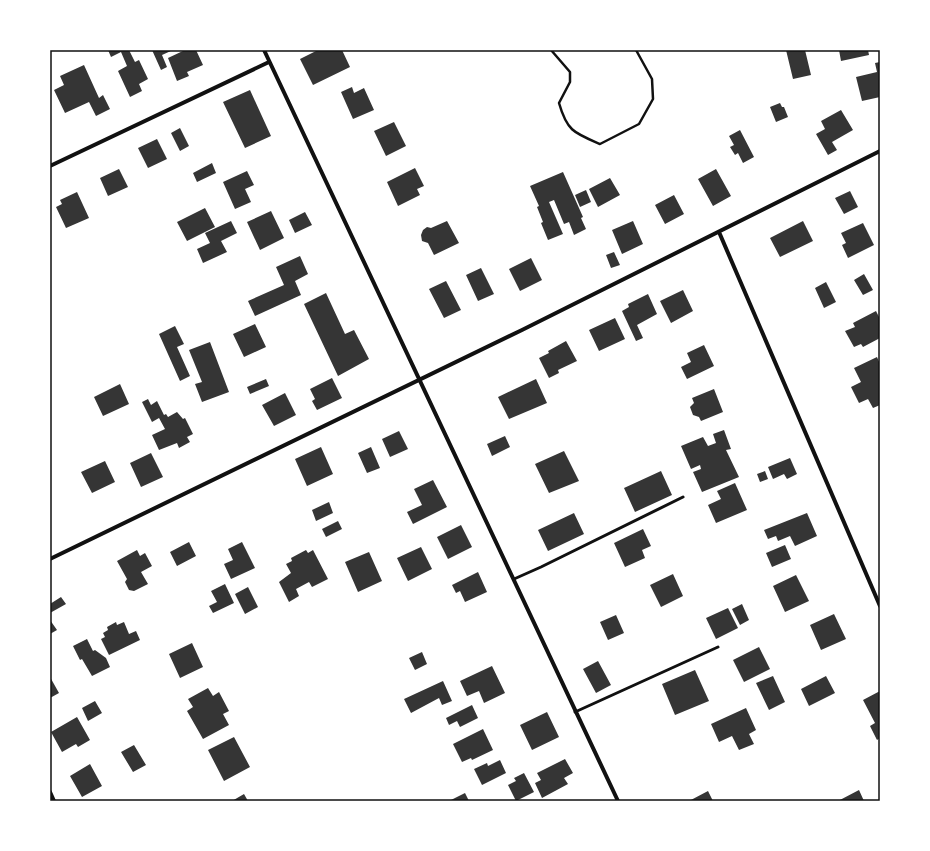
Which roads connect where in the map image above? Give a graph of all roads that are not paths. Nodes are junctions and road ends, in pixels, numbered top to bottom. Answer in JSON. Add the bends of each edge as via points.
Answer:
{"nodes":[{"id":1,"x":264,"y":50,"type":"edge"},
{"id":2,"x":270,"y":62,"type":"junction"},
{"id":3,"x":880,"y":151,"type":"edge"},
{"id":4,"x":50,"y":166,"type":"edge"},
{"id":5,"x":719,"y":232,"type":"junction"},
{"id":6,"x":420,"y":379,"type":"junction"},
{"id":7,"x":683,"y":497,"type":"dead end"},
{"id":8,"x":50,"y":559,"type":"edge"},
{"id":9,"x":514,"y":579,"type":"junction"},
{"id":10,"x":880,"y":606,"type":"edge"},
{"id":11,"x":718,"y":647,"type":"dead end"},
{"id":12,"x":575,"y":712,"type":"junction"},
{"id":13,"x":50,"y":792,"type":"edge"},
{"id":14,"x":54,"y":801,"type":"edge"},
{"id":15,"x":618,"y":801,"type":"edge"}],
"edges":[{"from":1,"to":2,"type":"street"},
{"from":2,"to":4,"type":"street"},
{"from":2,"to":6,"type":"street"},
{"from":3,"to":5,"type":"street"},
{"from":5,"to":6,"type":"street"},
{"from":5,"to":10,"type":"street"},
{"from":6,"to":8,"type":"street"},
{"from":6,"to":9,"type":"street"},
{"from":7,"to":9,"type":"lane"},
{"from":9,"to":12,"type":"street"},
{"from":11,"to":12,"type":"lane"},
{"from":12,"to":15,"type":"street"},
{"from":13,"to":14,"type":"street"}]}
